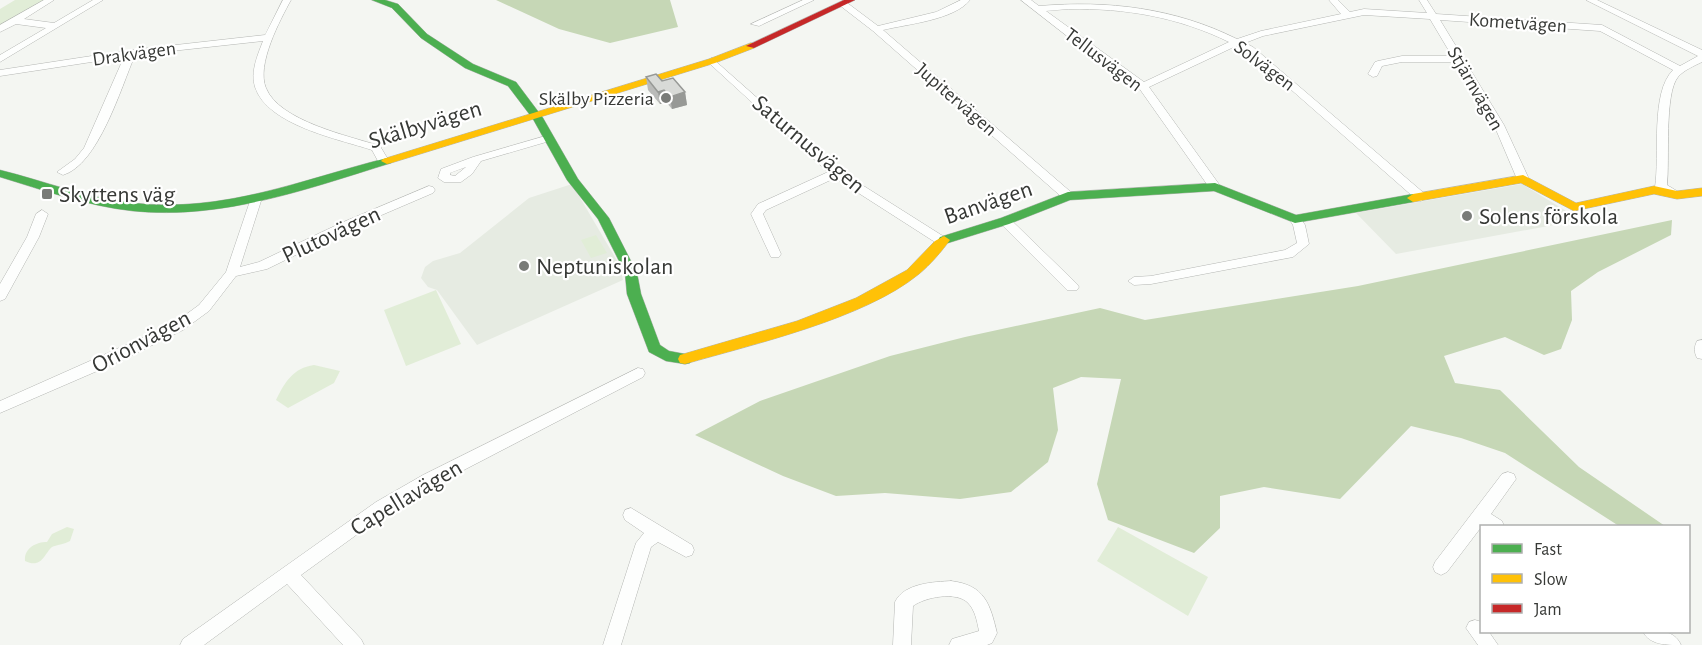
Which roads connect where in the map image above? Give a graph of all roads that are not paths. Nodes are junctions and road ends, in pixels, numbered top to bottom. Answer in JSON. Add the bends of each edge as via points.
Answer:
{"nodes":[{"id":1,"x":50,"y":0,"type":"edge"},
{"id":2,"x":99,"y":0,"type":"edge"},
{"id":3,"x":287,"y":0,"type":"edge"},
{"id":4,"x":376,"y":0,"type":"edge"},
{"id":5,"x":810,"y":0,"type":"edge"},
{"id":6,"x":966,"y":0,"type":"edge"},
{"id":7,"x":1025,"y":0,"type":"edge"},
{"id":8,"x":1333,"y":0,"type":"edge"},
{"id":9,"x":1423,"y":0,"type":"edge"},
{"id":10,"x":1590,"y":0,"type":"edge"},
{"id":11,"x":847,"y":2,"type":"edge"},
{"id":12,"x":1080,"y":2,"type":"edge"},
{"id":13,"x":1040,"y":9,"type":"junction"},
{"id":14,"x":1348,"y":16,"type":"junction"},
{"id":15,"x":1434,"y":16,"type":"junction"},
{"id":16,"x":15,"y":21,"type":"junction"},
{"id":17,"x":756,"y":24,"type":"dead end"},
{"id":18,"x":55,"y":26,"type":"junction"},
{"id":19,"x":0,"y":29,"type":"edge"},
{"id":20,"x":876,"y":29,"type":"junction"},
{"id":21,"x":269,"y":36,"type":"junction"},
{"id":22,"x":1236,"y":42,"type":"junction"},
{"id":23,"x":131,"y":52,"type":"junction"},
{"id":24,"x":1702,"y":56,"type":"edge"},
{"id":25,"x":0,"y":58,"type":"edge"},
{"id":26,"x":1459,"y":59,"type":"junction"},
{"id":27,"x":712,"y":61,"type":"junction"},
{"id":28,"x":1680,"y":70,"type":"junction"},
{"id":29,"x":0,"y":73,"type":"edge"},
{"id":30,"x":1373,"y":74,"type":"dead end"},
{"id":31,"x":1143,"y":86,"type":"junction"},
{"id":32,"x":535,"y":114,"type":"junction"},
{"id":33,"x":549,"y":138,"type":"junction"},
{"id":34,"x":477,"y":159,"type":"dead end"},
{"id":35,"x":383,"y":161,"type":"junction"},
{"id":36,"x":63,"y":172,"type":"dead end"},
{"id":37,"x":0,"y":173,"type":"edge"},
{"id":38,"x":836,"y":173,"type":"junction"},
{"id":39,"x":1523,"y":179,"type":"junction"},
{"id":40,"x":1215,"y":187,"type":"junction"},
{"id":41,"x":429,"y":190,"type":"dead end"},
{"id":42,"x":1702,"y":192,"type":"edge"},
{"id":43,"x":1677,"y":195,"type":"junction"},
{"id":44,"x":1068,"y":196,"type":"junction"},
{"id":45,"x":1421,"y":197,"type":"junction"},
{"id":46,"x":255,"y":201,"type":"junction"},
{"id":47,"x":42,"y":214,"type":"dead end"},
{"id":48,"x":1295,"y":219,"type":"junction"},
{"id":49,"x":1005,"y":221,"type":"junction"},
{"id":50,"x":942,"y":241,"type":"junction"},
{"id":51,"x":776,"y":254,"type":"dead end"},
{"id":52,"x":232,"y":273,"type":"junction"},
{"id":53,"x":1134,"y":281,"type":"dead end"},
{"id":54,"x":1072,"y":287,"type":"dead end"},
{"id":55,"x":0,"y":296,"type":"edge"},
{"id":56,"x":1702,"y":345,"type":"edge"},
{"id":57,"x":1702,"y":354,"type":"edge"},
{"id":58,"x":638,"y":373,"type":"dead end"},
{"id":59,"x":0,"y":406,"type":"edge"},
{"id":60,"x":1508,"y":479,"type":"dead end"},
{"id":61,"x":631,"y":515,"type":"dead end"},
{"id":62,"x":1480,"y":516,"type":"junction"},
{"id":63,"x":1494,"y":525,"type":"edge"},
{"id":64,"x":657,"y":533,"type":"junction"},
{"id":65,"x":686,"y":550,"type":"dead end"},
{"id":66,"x":1440,"y":567,"type":"dead end"},
{"id":67,"x":288,"y":573,"type":"junction"},
{"id":68,"x":1475,"y":628,"type":"dead end"},
{"id":69,"x":1654,"y":633,"type":"edge"},
{"id":70,"x":990,"y":641,"type":"edge"},
{"id":71,"x":189,"y":645,"type":"edge"},
{"id":72,"x":355,"y":645,"type":"edge"},
{"id":73,"x":612,"y":645,"type":"edge"},
{"id":74,"x":902,"y":645,"type":"edge"},
{"id":75,"x":958,"y":645,"type":"edge"},
{"id":76,"x":1489,"y":645,"type":"edge"},
{"id":77,"x":1672,"y":645,"type":"edge"}],
"edges":[{"from":1,"to":16,"type":"street"},
{"from":2,"to":18,"type":"street"},
{"from":3,"to":21,"type":"street"},
{"from":4,"to":32,"type":"street","via":[[395,6],[424,36],[469,66],[512,84]]},
{"from":5,"to":17,"type":"street"},
{"from":6,"to":20,"type":"street","via":[[962,6],[948,11]]},
{"from":7,"to":13,"type":"street","name":"Tellusvägen"},
{"from":8,"to":14,"type":"street"},
{"from":9,"to":15,"type":"street","name":"Stjärnvägen"},
{"from":10,"to":24,"type":"street"},
{"from":11,"to":20,"type":"street","name":"Jupitervägen"},
{"from":11,"to":27,"type":"street","name":"Skälbyvägen","via":[[773,38]]},
{"from":12,"to":13,"type":"street","name":"Solvägen"},
{"from":12,"to":22,"type":"street","name":"Solvägen","via":[[1158,8]]},
{"from":13,"to":31,"type":"street","name":"Tellusvägen"},
{"from":14,"to":15,"type":"street","name":"Kometvägen","via":[[1364,12]]},
{"from":14,"to":22,"type":"street","name":"Kometvägen"},
{"from":15,"to":26,"type":"street","name":"Stjärnvägen"},
{"from":15,"to":28,"type":"street","name":"Kometvägen","via":[[1602,28]]},
{"from":16,"to":18,"type":"street"},
{"from":16,"to":19,"type":"street"},
{"from":18,"to":25,"type":"street"},
{"from":20,"to":44,"type":"street","name":"Jupitervägen"},
{"from":21,"to":23,"type":"street","name":"Drakvägen"},
{"from":21,"to":35,"type":"street","via":[[260,87],[278,110],[376,148]]},
{"from":22,"to":31,"type":"street","name":"Kometvägen"},
{"from":22,"to":45,"type":"street","name":"Solvägen","via":[[1250,49]]},
{"from":23,"to":29,"type":"street","name":"Drakvägen"},
{"from":23,"to":36,"type":"street","via":[[89,149]]},
{"from":24,"to":28,"type":"street"},
{"from":26,"to":30,"type":"street","via":[[1402,59],[1378,64]]},
{"from":26,"to":39,"type":"street","name":"Stjärnvägen","via":[[1499,125]]},
{"from":27,"to":32,"type":"street","name":"Skälbyvägen"},
{"from":27,"to":38,"type":"street","name":"Saturnusvägen"},
{"from":28,"to":43,"type":"street","via":[[1671,79],[1667,94],[1661,186]]},
{"from":31,"to":40,"type":"street","name":"Tellusvägen"},
{"from":32,"to":33,"type":"street"},
{"from":32,"to":35,"type":"street","name":"Skälbyvägen"},
{"from":33,"to":34,"type":"street"},
{"from":33,"to":50,"type":"street","name":"Banvägen","via":[[573,180],[603,218],[631,273],[634,294],[654,348],[666,356],[683,360],[776,333],[873,296],[914,272]]},
{"from":35,"to":46,"type":"street","name":"Skälbyvägen"},
{"from":37,"to":46,"type":"street","name":"Skälbyvägen","via":[[120,206],[187,210]]},
{"from":38,"to":50,"type":"street","name":"Saturnusvägen"},
{"from":38,"to":51,"type":"street","via":[[762,207],[757,214]]},
{"from":39,"to":43,"type":"street","via":[[1574,207],[1654,190]]},
{"from":39,"to":45,"type":"street"},
{"from":40,"to":44,"type":"street","name":"Banvägen"},
{"from":40,"to":48,"type":"street","name":"Banvägen"},
{"from":41,"to":52,"type":"street","name":"Plutovägen","via":[[263,266]]},
{"from":42,"to":43,"type":"street"},
{"from":44,"to":49,"type":"street","name":"Banvägen"},
{"from":45,"to":48,"type":"street"},
{"from":46,"to":52,"type":"street","name":"Orionvägen"},
{"from":47,"to":55,"type":"street"},
{"from":48,"to":53,"type":"street","via":[[1303,244],[1289,254]]},
{"from":49,"to":50,"type":"street","name":"Banvägen"},
{"from":49,"to":54,"type":"street"},
{"from":52,"to":59,"type":"street","name":"Orionvägen","via":[[204,308],[178,327],[39,392]]},
{"from":56,"to":57,"type":"street"},
{"from":58,"to":67,"type":"street","name":"Capellavägen","via":[[429,480],[382,507]]},
{"from":60,"to":62,"type":"street"},
{"from":61,"to":64,"type":"street"},
{"from":62,"to":63,"type":"street"},
{"from":62,"to":66,"type":"street"},
{"from":64,"to":65,"type":"street"},
{"from":64,"to":73,"type":"street","via":[[644,543]]},
{"from":67,"to":71,"type":"street","name":"Capellavägen"},
{"from":67,"to":72,"type":"street"},
{"from":68,"to":76,"type":"street"},
{"from":69,"to":77,"type":"street"},
{"from":70,"to":74,"type":"street","via":[[983,607],[972,594],[959,588],[914,593],[904,602]]},
{"from":70,"to":75,"type":"street"}]}
